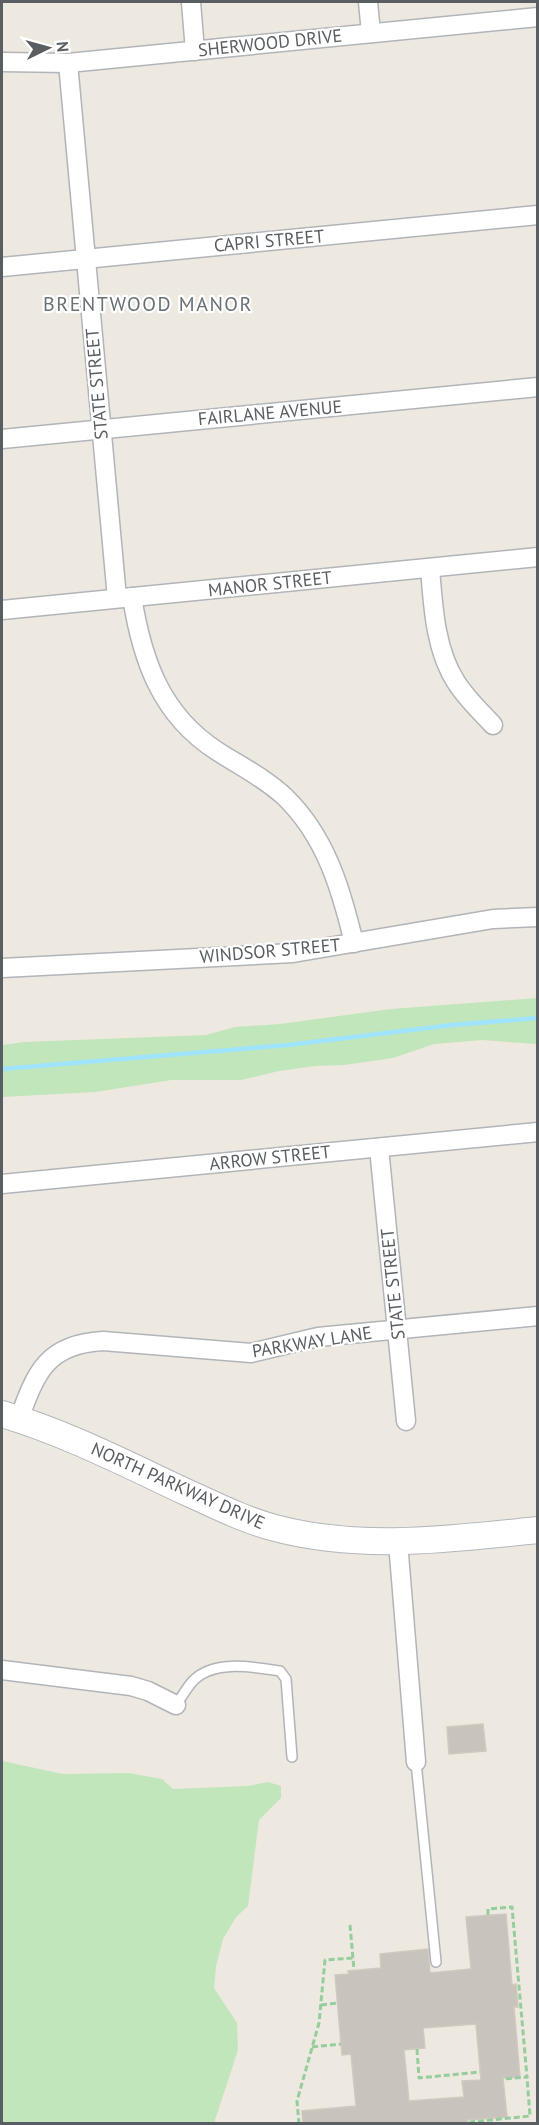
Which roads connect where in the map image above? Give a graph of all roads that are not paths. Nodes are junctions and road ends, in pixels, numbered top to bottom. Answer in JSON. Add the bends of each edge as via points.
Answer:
{"nodes":[{"id":1,"x":191,"y":2,"type":"edge"},
{"id":2,"x":368,"y":2,"type":"edge"},
{"id":3,"x":537,"y":17,"type":"edge"},
{"id":4,"x":371,"y":33,"type":"junction"},
{"id":5,"x":195,"y":51,"type":"junction"},
{"id":6,"x":2,"y":62,"type":"edge"},
{"id":7,"x":68,"y":63,"type":"junction"},
{"id":8,"x":537,"y":215,"type":"edge"},
{"id":9,"x":87,"y":258,"type":"junction"},
{"id":10,"x":2,"y":267,"type":"edge"},
{"id":11,"x":537,"y":387,"type":"edge"},
{"id":12,"x":101,"y":429,"type":"junction"},
{"id":13,"x":2,"y":439,"type":"edge"},
{"id":14,"x":537,"y":557,"type":"edge"},
{"id":15,"x":430,"y":568,"type":"junction"},
{"id":16,"x":124,"y":598,"type":"junction"},
{"id":17,"x":2,"y":610,"type":"edge"},
{"id":18,"x":493,"y":724,"type":"dead end"},
{"id":19,"x":537,"y":917,"type":"edge"},
{"id":20,"x":354,"y":943,"type":"junction"},
{"id":21,"x":2,"y":968,"type":"edge"},
{"id":22,"x":537,"y":1132,"type":"edge"},
{"id":23,"x":379,"y":1148,"type":"junction"},
{"id":24,"x":2,"y":1184,"type":"edge"},
{"id":25,"x":537,"y":1316,"type":"edge"},
{"id":26,"x":398,"y":1329,"type":"junction"},
{"id":27,"x":10,"y":1417,"type":"edge"},
{"id":28,"x":406,"y":1421,"type":"dead end"},
{"id":29,"x":537,"y":1530,"type":"edge"},
{"id":30,"x":398,"y":1542,"type":"junction"},
{"id":31,"x":2,"y":1670,"type":"edge"},
{"id":32,"x":176,"y":1705,"type":"joint"},
{"id":33,"x":292,"y":1757,"type":"dead end"},
{"id":34,"x":416,"y":1762,"type":"joint"},
{"id":35,"x":436,"y":1962,"type":"dead end"}],
"edges":[{"from":1,"to":5,"type":"street"},
{"from":2,"to":4,"type":"street"},
{"from":3,"to":4,"type":"street","name":"SHERWOOD DRIVE"},
{"from":4,"to":5,"type":"street","name":"SHERWOOD DRIVE"},
{"from":5,"to":7,"type":"street","name":"SHERWOOD DRIVE"},
{"from":6,"to":7,"type":"street","name":"SHERWOOD DRIVE"},
{"from":7,"to":9,"type":"street","name":"STATE STREET"},
{"from":8,"to":9,"type":"street","name":"CAPRI STREET"},
{"from":9,"to":10,"type":"street","name":"CAPRI STREET"},
{"from":9,"to":12,"type":"street","name":"STATE STREET"},
{"from":11,"to":12,"type":"street","name":"FAIRLANE AVENUE"},
{"from":12,"to":13,"type":"street","name":"FAIRLANE AVENUE"},
{"from":12,"to":16,"type":"street","name":"STATE STREET"},
{"from":14,"to":15,"type":"street","name":"MANOR STREET"},
{"from":15,"to":16,"type":"street","name":"MANOR STREET"},
{"from":15,"to":18,"type":"street","via":[[438,635],[451,674],[468,699]]},
{"from":16,"to":17,"type":"street","name":"MANOR STREET"},
{"from":16,"to":20,"type":"street","name":"STATE STREET","via":[[165,699],[183,722],[204,741],[274,788],[296,810],[331,864]]},
{"from":19,"to":20,"type":"street","name":"WINDSOR STREET","via":[[493,919]]},
{"from":20,"to":21,"type":"street","name":"WINDSOR STREET","via":[[293,952]]},
{"from":22,"to":23,"type":"street","name":"ARROW STREET"},
{"from":23,"to":24,"type":"street","name":"ARROW STREET"},
{"from":23,"to":26,"type":"street","name":"STATE STREET"},
{"from":25,"to":26,"type":"street","name":"PARKWAY LANE"},
{"from":26,"to":27,"type":"street","name":"PARKWAY LANE","via":[[318,1337],[251,1353],[88,1342],[69,1347],[41,1368]]},
{"from":26,"to":28,"type":"street","name":"STATE STREET"},
{"from":27,"to":30,"type":"main road","name":"NORTH PARKWAY DRIVE","via":[[60,1433],[273,1528],[350,1541]]},
{"from":29,"to":30,"type":"main road","name":"NORTH PARKWAY DRIVE"},
{"from":30,"to":34,"type":"street"},
{"from":31,"to":32,"type":"street","via":[[131,1686]]},
{"from":32,"to":33,"type":"lane","via":[[193,1681],[222,1667],[280,1671],[285,1679]]},
{"from":34,"to":35,"type":"lane"}]}
